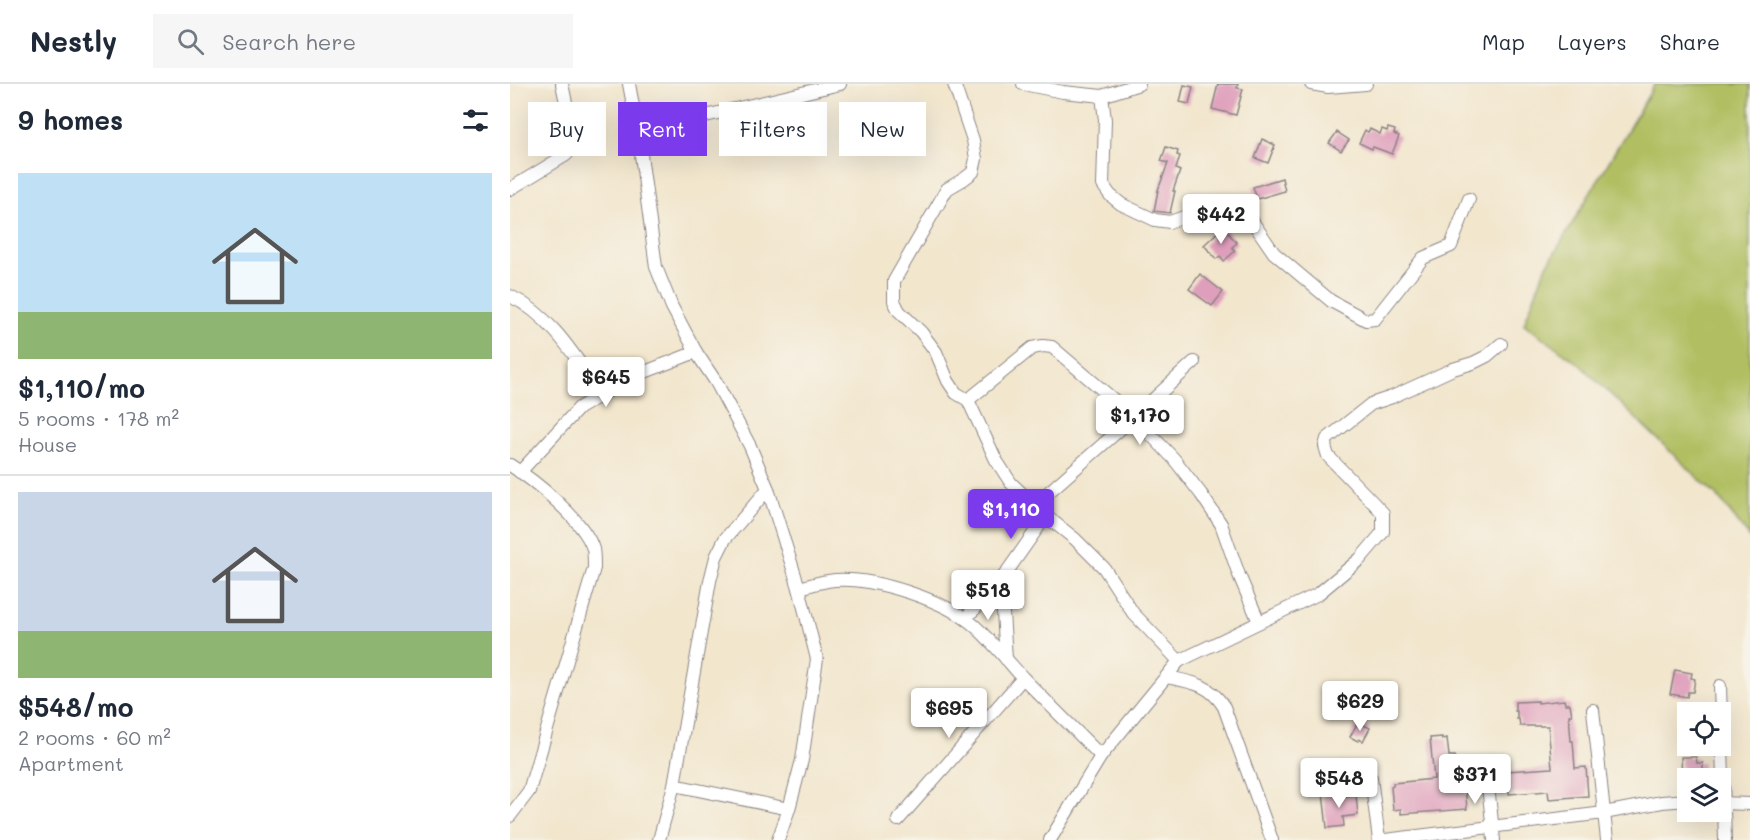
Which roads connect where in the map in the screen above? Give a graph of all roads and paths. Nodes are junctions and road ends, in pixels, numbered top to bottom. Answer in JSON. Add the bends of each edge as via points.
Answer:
{"nodes":[{"id":1,"x":562,"y":84,"type":"edge"},
{"id":2,"x":629,"y":84,"type":"edge"},
{"id":3,"x":840,"y":84,"type":"edge"},
{"id":4,"x":954,"y":84,"type":"edge"},
{"id":5,"x":1023,"y":84,"type":"edge"},
{"id":6,"x":1138,"y":84,"type":"edge"},
{"id":7,"x":1311,"y":84,"type":"edge"},
{"id":8,"x":1366,"y":84,"type":"edge"},
{"id":9,"x":1102,"y":96,"type":"junction"},
{"id":10,"x":632,"y":102,"type":"edge"},
{"id":11,"x":707,"y":116,"type":"edge"},
{"id":12,"x":641,"y":156,"type":"edge"},
{"id":13,"x":510,"y":189,"type":"edge"},
{"id":14,"x":1469,"y":199,"type":"dead end"},
{"id":15,"x":510,"y":296,"type":"edge"},
{"id":16,"x":1501,"y":344,"type":"dead end"},
{"id":17,"x":696,"y":352,"type":"junction"},
{"id":18,"x":1194,"y":362,"type":"dead end"},
{"id":19,"x":601,"y":394,"type":"junction"},
{"id":20,"x":968,"y":400,"type":"junction"},
{"id":21,"x":1134,"y":417,"type":"junction"},
{"id":22,"x":515,"y":468,"type":"edge"},
{"id":23,"x":768,"y":489,"type":"junction"},
{"id":24,"x":1034,"y":505,"type":"junction"},
{"id":25,"x":1046,"y":516,"type":"junction"},
{"id":26,"x":1001,"y":581,"type":"junction"},
{"id":27,"x":799,"y":588,"type":"junction"},
{"id":28,"x":965,"y":618,"type":"junction"},
{"id":29,"x":1259,"y":622,"type":"junction"},
{"id":30,"x":1006,"y":659,"type":"junction"},
{"id":31,"x":1179,"y":661,"type":"junction"},
{"id":32,"x":1167,"y":677,"type":"junction"},
{"id":33,"x":1023,"y":678,"type":"junction"},
{"id":34,"x":1720,"y":686,"type":"dead end"},
{"id":35,"x":1593,"y":710,"type":"dead end"},
{"id":36,"x":1101,"y":756,"type":"junction"},
{"id":37,"x":1486,"y":768,"type":"dead end"},
{"id":38,"x":1721,"y":768,"type":"edge"},
{"id":39,"x":1371,"y":778,"type":"dead end"},
{"id":40,"x":674,"y":785,"type":"junction"},
{"id":41,"x":1677,"y":801,"type":"edge"},
{"id":42,"x":1731,"y":803,"type":"edge"},
{"id":43,"x":1750,"y":804,"type":"edge"},
{"id":44,"x":789,"y":809,"type":"junction"},
{"id":45,"x":1604,"y":813,"type":"junction"},
{"id":46,"x":510,"y":816,"type":"edge"},
{"id":47,"x":898,"y":820,"type":"dead end"},
{"id":48,"x":1724,"y":822,"type":"edge"},
{"id":49,"x":1493,"y":834,"type":"edge"},
{"id":50,"x":1270,"y":835,"type":"edge"},
{"id":51,"x":659,"y":840,"type":"edge"},
{"id":52,"x":778,"y":840,"type":"edge"},
{"id":53,"x":1050,"y":840,"type":"edge"},
{"id":54,"x":1258,"y":840,"type":"edge"},
{"id":55,"x":1379,"y":840,"type":"edge"},
{"id":56,"x":1385,"y":840,"type":"edge"},
{"id":57,"x":1607,"y":840,"type":"edge"},
{"id":58,"x":1725,"y":840,"type":"edge"}],
"edges":[{"from":1,"to":13,"type":"street","via":[[574,140],[572,148]]},
{"from":2,"to":10,"type":"street"},
{"from":3,"to":11,"type":"street"},
{"from":4,"to":20,"type":"street","via":[[974,140],[973,171],[947,189],[894,281],[893,290],[898,311],[936,352],[956,393]]},
{"from":5,"to":9,"type":"street"},
{"from":6,"to":9,"type":"street"},
{"from":7,"to":8,"type":"street"},
{"from":9,"to":14,"type":"street","via":[[1106,120],[1103,185],[1110,195],[1155,220],[1170,222],[1202,211],[1236,209],[1250,218],[1274,253],[1331,301],[1366,321],[1375,319],[1423,258],[1451,246]]},
{"from":12,"to":17,"type":"street","via":[[656,267]]},
{"from":15,"to":19,"type":"street","via":[[524,303],[562,339]]},
{"from":16,"to":29,"type":"street","via":[[1473,363],[1371,404],[1328,439],[1328,456],[1383,513],[1383,532],[1360,559],[1318,594]]},
{"from":17,"to":19,"type":"street","via":[[632,377]]},
{"from":17,"to":23,"type":"street","via":[[750,446]]},
{"from":18,"to":21,"type":"street"},
{"from":19,"to":22,"type":"street","via":[[579,408]]},
{"from":20,"to":21,"type":"street","via":[[1032,348],[1043,346],[1052,347]]},
{"from":20,"to":24,"type":"street","via":[[996,460],[1011,483]]},
{"from":21,"to":24,"type":"street"},
{"from":21,"to":29,"type":"street","via":[[1174,459],[1221,524]]},
{"from":22,"to":46,"type":"street","via":[[560,503],[583,531],[593,549],[594,568],[529,791]]},
{"from":23,"to":27,"type":"street"},
{"from":23,"to":40,"type":"street","via":[[725,539],[716,557]]},
{"from":24,"to":25,"type":"street"},
{"from":25,"to":26,"type":"street"},
{"from":25,"to":31,"type":"street","via":[[1104,568],[1133,613]]},
{"from":26,"to":28,"type":"street"},
{"from":26,"to":30,"type":"street"},
{"from":27,"to":28,"type":"street","via":[[834,580],[856,580],[936,602]]},
{"from":27,"to":44,"type":"street","via":[[817,666],[802,760]]},
{"from":28,"to":30,"type":"street"},
{"from":29,"to":31,"type":"street"},
{"from":30,"to":33,"type":"street"},
{"from":31,"to":32,"type":"street"},
{"from":32,"to":36,"type":"street"},
{"from":32,"to":50,"type":"street","via":[[1205,687],[1218,696]]},
{"from":33,"to":36,"type":"street"},
{"from":33,"to":47,"type":"street"},
{"from":34,"to":38,"type":"street"},
{"from":35,"to":45,"type":"street"},
{"from":36,"to":53,"type":"street"},
{"from":37,"to":49,"type":"street"},
{"from":39,"to":55,"type":"street"},
{"from":40,"to":44,"type":"street"},
{"from":40,"to":51,"type":"street"},
{"from":41,"to":45,"type":"street"},
{"from":42,"to":43,"type":"street"},
{"from":44,"to":52,"type":"street"},
{"from":45,"to":49,"type":"street"},
{"from":45,"to":57,"type":"street"},
{"from":48,"to":58,"type":"street"},
{"from":49,"to":56,"type":"street"},
{"from":50,"to":54,"type":"street"}]}
